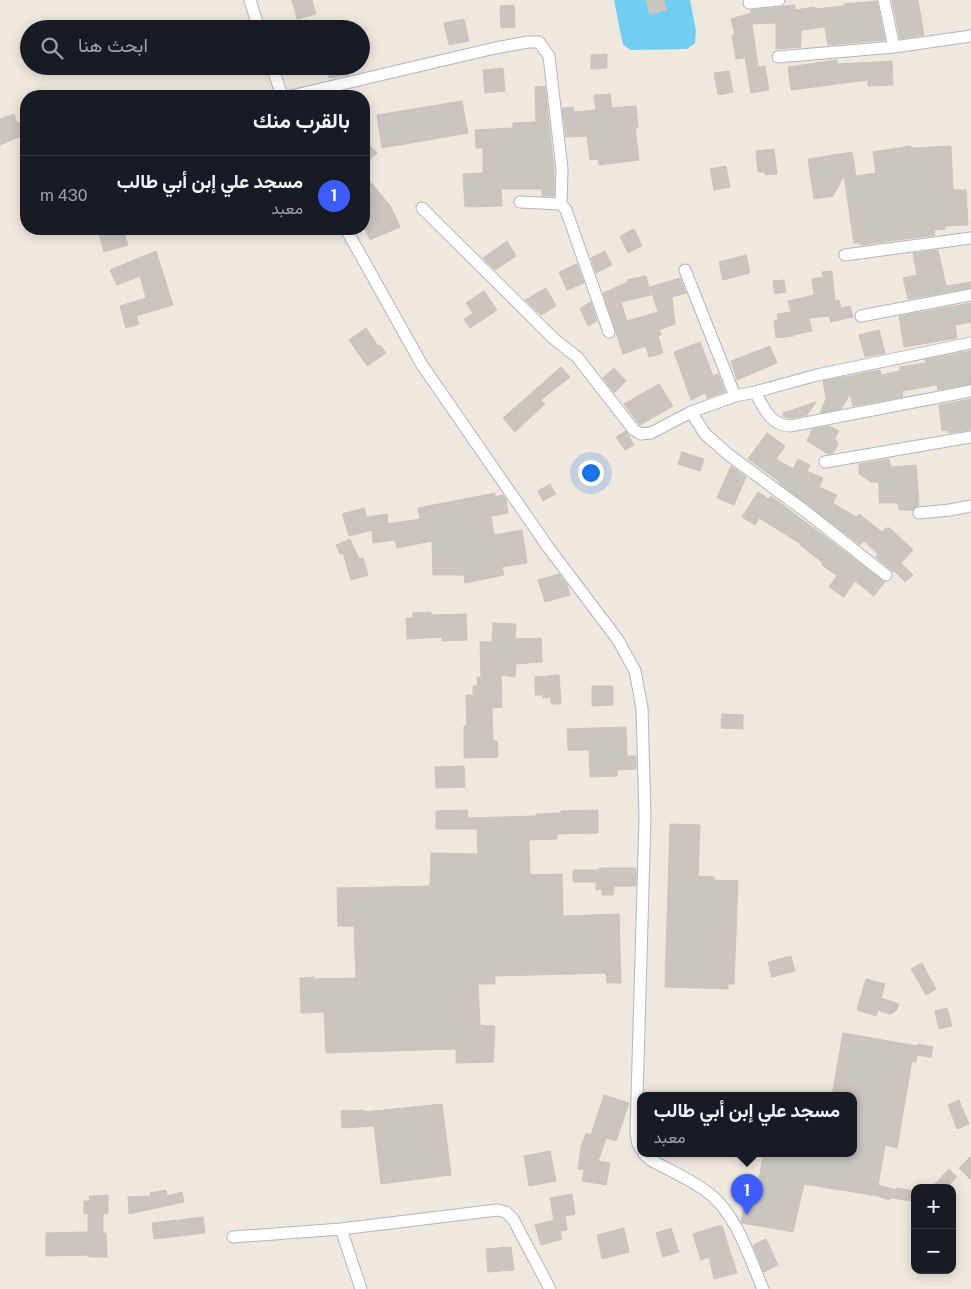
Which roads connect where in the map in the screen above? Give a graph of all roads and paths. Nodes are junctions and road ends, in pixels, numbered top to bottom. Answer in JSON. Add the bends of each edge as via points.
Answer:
{"nodes":[{"id":1,"x":250,"y":0,"type":"edge"},
{"id":2,"x":779,"y":0,"type":"edge"},
{"id":3,"x":884,"y":0,"type":"edge"},
{"id":4,"x":749,"y":2,"type":"dead end"},
{"id":5,"x":256,"y":20,"type":"edge"},
{"id":6,"x":971,"y":36,"type":"edge"},
{"id":7,"x":894,"y":47,"type":"junction"},
{"id":8,"x":778,"y":57,"type":"dead end"},
{"id":9,"x":275,"y":75,"type":"edge"},
{"id":10,"x":280,"y":90,"type":"edge"},
{"id":11,"x":316,"y":90,"type":"edge"},
{"id":12,"x":520,"y":202,"type":"dead end"},
{"id":13,"x":561,"y":204,"type":"junction"},
{"id":14,"x":422,"y":208,"type":"dead end"},
{"id":15,"x":349,"y":235,"type":"edge"},
{"id":16,"x":971,"y":238,"type":"edge"},
{"id":17,"x":845,"y":255,"type":"dead end"},
{"id":18,"x":685,"y":270,"type":"dead end"},
{"id":19,"x":971,"y":295,"type":"edge"},
{"id":20,"x":861,"y":316,"type":"dead end"},
{"id":21,"x":609,"y":332,"type":"dead end"},
{"id":22,"x":971,"y":344,"type":"edge"},
{"id":23,"x":971,"y":391,"type":"edge"},
{"id":24,"x":755,"y":392,"type":"junction"},
{"id":25,"x":735,"y":396,"type":"junction"},
{"id":26,"x":691,"y":412,"type":"junction"},
{"id":27,"x":971,"y":437,"type":"edge"},
{"id":28,"x":825,"y":462,"type":"dead end"},
{"id":29,"x":971,"y":506,"type":"edge"},
{"id":30,"x":919,"y":513,"type":"dead end"},
{"id":31,"x":886,"y":575,"type":"dead end"},
{"id":32,"x":637,"y":1092,"type":"edge"},
{"id":33,"x":637,"y":1098,"type":"edge"},
{"id":34,"x":637,"y":1138,"type":"edge"},
{"id":35,"x":648,"y":1157,"type":"edge"},
{"id":36,"x":341,"y":1229,"type":"junction"},
{"id":37,"x":233,"y":1237,"type":"dead end"},
{"id":38,"x":362,"y":1289,"type":"edge"},
{"id":39,"x":550,"y":1289,"type":"edge"},
{"id":40,"x":763,"y":1289,"type":"edge"}],
"edges":[{"from":1,"to":5,"type":"street"},
{"from":2,"to":4,"type":"street"},
{"from":3,"to":7,"type":"street"},
{"from":6,"to":7,"type":"street"},
{"from":7,"to":8,"type":"street"},
{"from":9,"to":10,"type":"street"},
{"from":11,"to":13,"type":"street","via":[[495,48],[539,42],[549,56],[562,169]]},
{"from":12,"to":13,"type":"street"},
{"from":13,"to":21,"type":"street","via":[[566,210]]},
{"from":14,"to":26,"type":"street","via":[[554,339],[577,357],[634,430],[641,434],[651,433]]},
{"from":15,"to":32,"type":"street","via":[[422,365],[548,547],[618,640],[635,670],[642,708],[645,817]]},
{"from":16,"to":17,"type":"street"},
{"from":18,"to":25,"type":"street"},
{"from":19,"to":20,"type":"street"},
{"from":22,"to":24,"type":"street","via":[[817,374]]},
{"from":23,"to":24,"type":"street","via":[[790,426],[780,426],[772,419]]},
{"from":24,"to":25,"type":"street"},
{"from":25,"to":26,"type":"street"},
{"from":26,"to":31,"type":"street","via":[[705,434],[729,455]]},
{"from":27,"to":28,"type":"street"},
{"from":29,"to":30,"type":"street"},
{"from":33,"to":34,"type":"street"},
{"from":35,"to":40,"type":"street","via":[[711,1194],[722,1206],[734,1224]]},
{"from":36,"to":37,"type":"street"},
{"from":36,"to":38,"type":"street"},
{"from":36,"to":39,"type":"street","via":[[497,1210],[506,1212],[513,1219]]}]}
